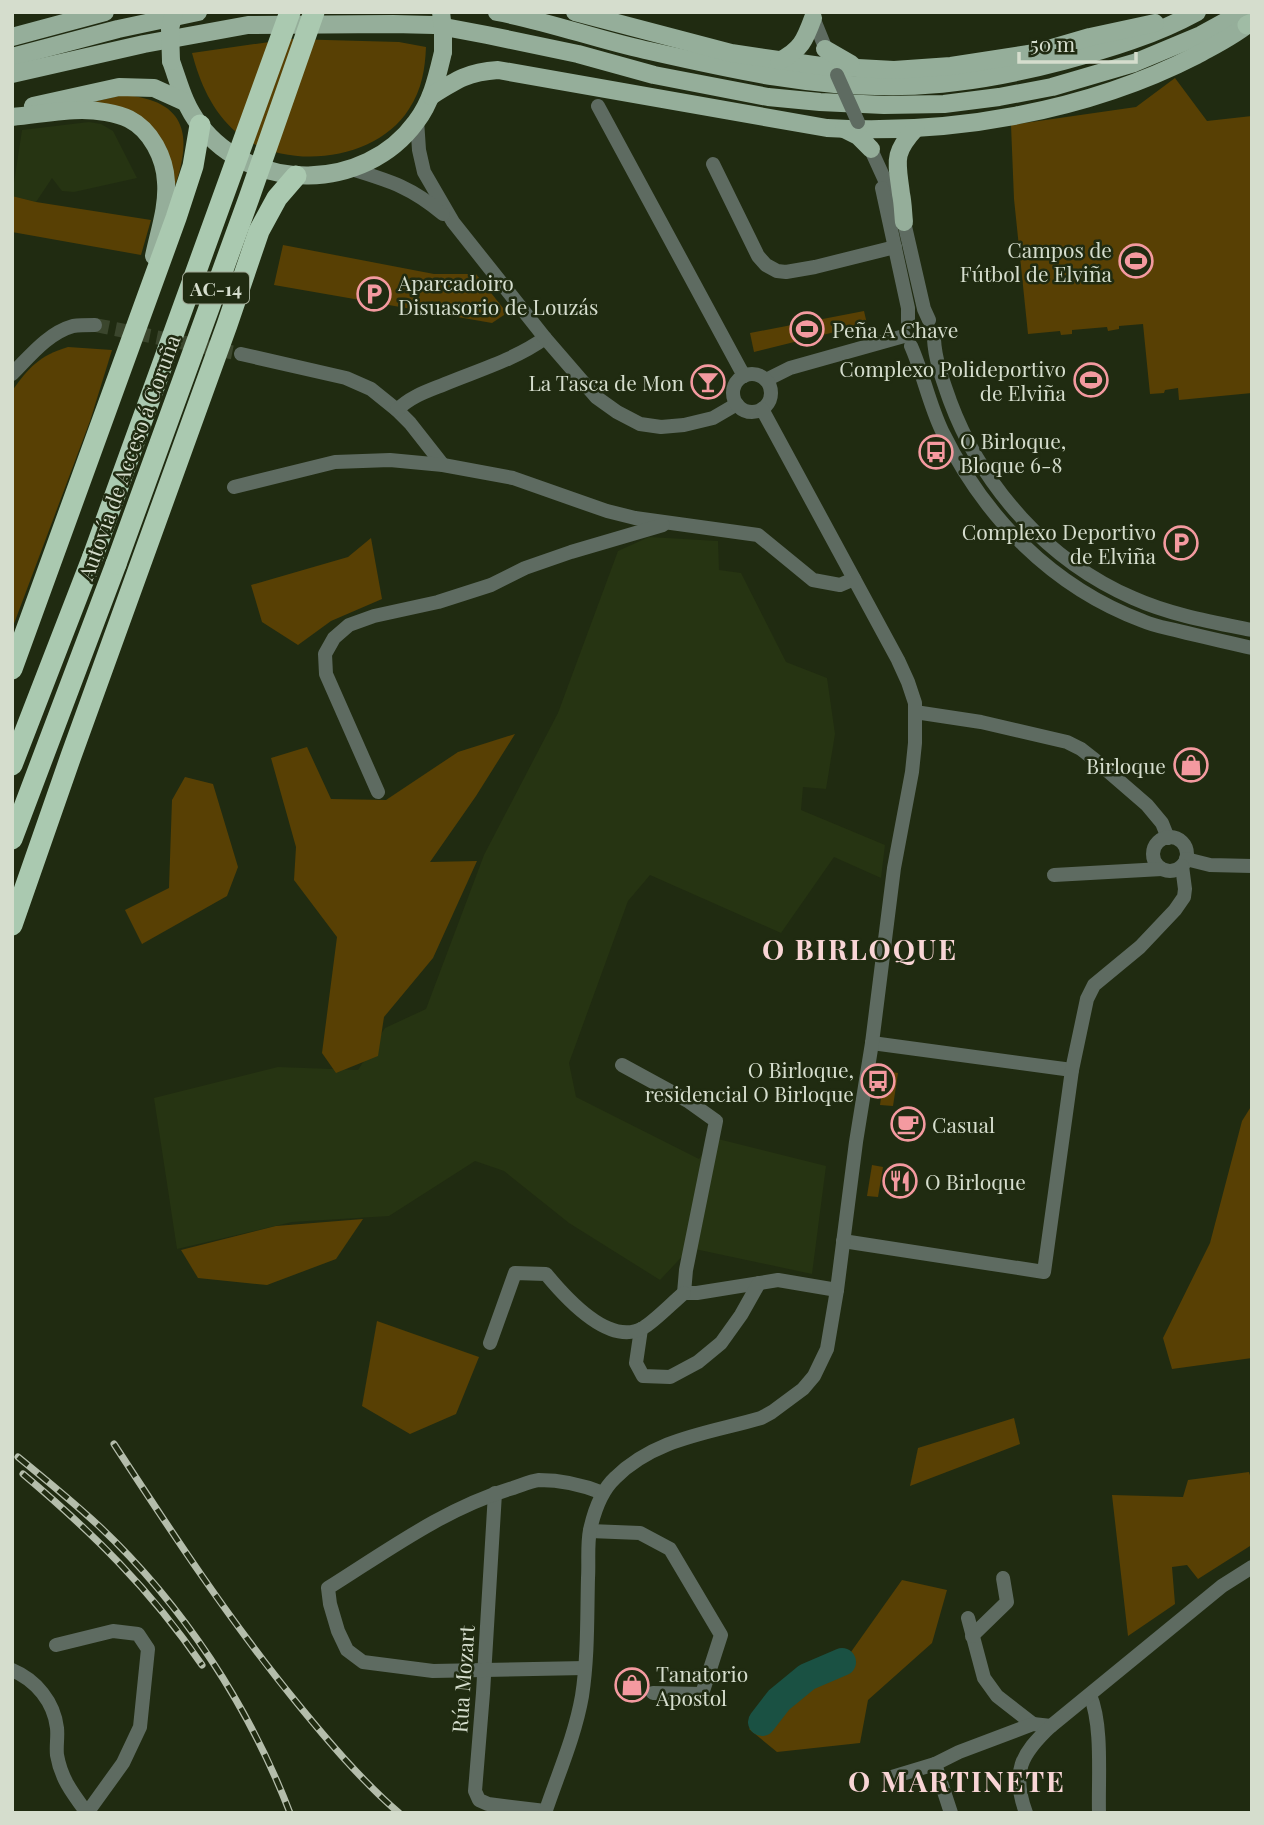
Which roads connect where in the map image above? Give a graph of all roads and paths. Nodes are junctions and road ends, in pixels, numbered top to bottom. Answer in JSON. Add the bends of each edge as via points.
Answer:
{"nodes":[{"id":1,"x":57,"y":12,"type":"edge"},
{"id":2,"x":105,"y":12,"type":"edge"},
{"id":3,"x":174,"y":12,"type":"edge"},
{"id":4,"x":198,"y":12,"type":"edge"},
{"id":5,"x":290,"y":12,"type":"edge"},
{"id":6,"x":314,"y":12,"type":"edge"},
{"id":7,"x":441,"y":12,"type":"edge"},
{"id":8,"x":497,"y":12,"type":"edge"},
{"id":9,"x":575,"y":12,"type":"edge"},
{"id":10,"x":1193,"y":14,"type":"edge"},
{"id":11,"x":812,"y":15,"type":"edge"},
{"id":12,"x":1248,"y":20,"type":"edge"},
{"id":13,"x":12,"y":28,"type":"edge"},
{"id":14,"x":12,"y":37,"type":"edge"},
{"id":15,"x":825,"y":49,"type":"junction"},
{"id":16,"x":12,"y":57,"type":"edge"},
{"id":17,"x":779,"y":61,"type":"junction"},
{"id":18,"x":864,"y":69,"type":"junction"},
{"id":19,"x":835,"y":71,"type":"junction"},
{"id":20,"x":12,"y":74,"type":"edge"},
{"id":21,"x":431,"y":96,"type":"junction"},
{"id":22,"x":185,"y":102,"type":"junction"},
{"id":23,"x":598,"y":106,"type":"dead end"},
{"id":24,"x":12,"y":111,"type":"edge"},
{"id":25,"x":12,"y":117,"type":"edge"},
{"id":26,"x":417,"y":120,"type":"junction"},
{"id":27,"x":200,"y":125,"type":"junction"},
{"id":28,"x":854,"y":127,"type":"junction"},
{"id":29,"x":916,"y":128,"type":"junction"},
{"id":30,"x":873,"y":156,"type":"junction"},
{"id":31,"x":713,"y":164,"type":"dead end"},
{"id":32,"x":351,"y":169,"type":"junction"},
{"id":33,"x":296,"y":176,"type":"junction"},
{"id":34,"x":453,"y":222,"type":"junction"},
{"id":35,"x":904,"y":222,"type":"junction"},
{"id":36,"x":895,"y":247,"type":"junction"},
{"id":37,"x":145,"y":299,"type":"junction"},
{"id":38,"x":929,"y":320,"type":"junction"},
{"id":39,"x":95,"y":326,"type":"tunnel mouth"},
{"id":40,"x":908,"y":335,"type":"junction"},
{"id":41,"x":545,"y":338,"type":"junction"},
{"id":42,"x":934,"y":339,"type":"junction"},
{"id":43,"x":241,"y":354,"type":"tunnel mouth"},
{"id":44,"x":12,"y":374,"type":"edge"},
{"id":45,"x":744,"y":376,"type":"junction"},
{"id":46,"x":766,"y":380,"type":"junction"},
{"id":47,"x":737,"y":404,"type":"junction"},
{"id":48,"x":762,"y":409,"type":"junction"},
{"id":49,"x":397,"y":410,"type":"junction"},
{"id":50,"x":443,"y":465,"type":"junction"},
{"id":51,"x":234,"y":487,"type":"dead end"},
{"id":52,"x":667,"y":523,"type":"junction"},
{"id":53,"x":854,"y":579,"type":"junction"},
{"id":54,"x":1252,"y":630,"type":"edge"},
{"id":55,"x":1252,"y":648,"type":"edge"},
{"id":56,"x":12,"y":669,"type":"edge"},
{"id":57,"x":915,"y":712,"type":"junction"},
{"id":58,"x":12,"y":765,"type":"edge"},
{"id":59,"x":378,"y":792,"type":"dead end"},
{"id":60,"x":1168,"y":838,"type":"junction"},
{"id":61,"x":12,"y":839,"type":"edge"},
{"id":62,"x":1184,"y":863,"type":"junction"},
{"id":63,"x":1252,"y":866,"type":"edge"},
{"id":64,"x":1162,"y":869,"type":"junction"},
{"id":65,"x":1054,"y":876,"type":"dead end"},
{"id":66,"x":12,"y":925,"type":"edge"},
{"id":67,"x":872,"y":1043,"type":"junction"},
{"id":68,"x":622,"y":1065,"type":"dead end"},
{"id":69,"x":1072,"y":1070,"type":"junction"},
{"id":70,"x":843,"y":1241,"type":"junction"},
{"id":71,"x":758,"y":1283,"type":"junction"},
{"id":72,"x":837,"y":1290,"type":"junction"},
{"id":73,"x":684,"y":1293,"type":"junction"},
{"id":74,"x":642,"y":1329,"type":"junction"},
{"id":75,"x":490,"y":1343,"type":"dead end"},
{"id":76,"x":495,"y":1493,"type":"junction"},
{"id":77,"x":603,"y":1493,"type":"junction"},
{"id":78,"x":590,"y":1531,"type":"junction"},
{"id":79,"x":1252,"y":1567,"type":"edge"},
{"id":80,"x":1003,"y":1578,"type":"dead end"},
{"id":81,"x":968,"y":1618,"type":"dead end"},
{"id":82,"x":972,"y":1636,"type":"junction"},
{"id":83,"x":56,"y":1645,"type":"dead end"},
{"id":84,"x":585,"y":1668,"type":"junction"},
{"id":85,"x":12,"y":1670,"type":"edge"},
{"id":86,"x":484,"y":1670,"type":"junction"},
{"id":87,"x":653,"y":1693,"type":"dead end"},
{"id":88,"x":1090,"y":1695,"type":"junction"},
{"id":89,"x":1033,"y":1724,"type":"junction"},
{"id":90,"x":1051,"y":1726,"type":"junction"},
{"id":91,"x":935,"y":1764,"type":"junction"},
{"id":92,"x":892,"y":1777,"type":"dead end"},
{"id":93,"x":545,"y":1812,"type":"edge"},
{"id":94,"x":87,"y":1813,"type":"edge"},
{"id":95,"x":951,"y":1813,"type":"edge"},
{"id":96,"x":1026,"y":1813,"type":"edge"},
{"id":97,"x":1098,"y":1813,"type":"edge"}],
"edges":[{"from":1,"to":13,"type":"main road"},
{"from":2,"to":14,"type":"main road"},
{"from":3,"to":22,"type":"main road","bridge":true,"via":[[171,61]]},
{"from":4,"to":16,"type":"main road"},
{"from":5,"to":58,"type":"highway","name":"Autovía de Acceso á Coruña","number":"AC-14","bridge":true,"via":[[93,556]]},
{"from":6,"to":61,"type":"highway","name":"Autovía de Acceso á Coruña","number":"AC-14","bridge":true},
{"from":7,"to":21,"type":"main road","bridge":true,"via":[[443,52]]},
{"from":8,"to":10,"type":"main road","via":[[777,77],[902,86],[1010,75],[1137,40]]},
{"from":9,"to":17,"type":"main road"},
{"from":10,"to":18,"type":"main road","via":[[1035,53],[951,66]]},
{"from":11,"to":15,"type":"street"},
{"from":11,"to":17,"type":"main road","via":[[801,46]]},
{"from":12,"to":20,"type":"main road","via":[[1134,64],[1052,87],[944,104],[768,97],[487,34],[393,23],[248,25]]},
{"from":12,"to":29,"type":"main road","via":[[1174,66],[1084,99],[1021,114]]},
{"from":15,"to":18,"type":"main road"},
{"from":15,"to":19,"type":"street"},
{"from":17,"to":19,"type":"main road"},
{"from":18,"to":19,"type":"main road"},
{"from":19,"to":28,"type":"street","bridge":true},
{"from":21,"to":26,"type":"main road"},
{"from":21,"to":28,"type":"main road","via":[[459,78],[498,70],[809,125]]},
{"from":22,"to":24,"type":"main road","via":[[154,88],[119,87]]},
{"from":22,"to":27,"type":"main road"},
{"from":23,"to":45,"type":"street"},
{"from":25,"to":37,"type":"main road","via":[[83,110],[129,119],[146,132],[160,153],[166,180]]},
{"from":26,"to":32,"type":"main road","via":[[394,145]]},
{"from":26,"to":34,"type":"street","via":[[424,173]]},
{"from":27,"to":33,"type":"main road","via":[[242,161]]},
{"from":27,"to":37,"type":"highway","via":[[193,166]]},
{"from":28,"to":29,"type":"main road"},
{"from":28,"to":30,"type":"main road"},
{"from":29,"to":35,"type":"main road","via":[[897,160]]},
{"from":30,"to":35,"type":"street"},
{"from":30,"to":36,"type":"street"},
{"from":31,"to":36,"type":"street","via":[[758,256],[777,271],[815,267]]},
{"from":32,"to":33,"type":"main road","via":[[324,176]]},
{"from":32,"to":34,"type":"street","via":[[412,191]]},
{"from":33,"to":66,"type":"highway","via":[[259,231]]},
{"from":34,"to":41,"type":"street"},
{"from":35,"to":38,"type":"street"},
{"from":36,"to":40,"type":"street","via":[[908,307]]},
{"from":37,"to":56,"type":"highway"},
{"from":38,"to":40,"type":"street","via":[[916,318]]},
{"from":38,"to":42,"type":"street","via":[[935,329]]},
{"from":39,"to":44,"type":"street","via":[[57,332]]},
{"from":40,"to":42,"type":"street","via":[[919,349]]},
{"from":40,"to":46,"type":"street","via":[[790,368]]},
{"from":40,"to":55,"type":"street","via":[[934,414],[956,457],[995,513],[1037,559],[1084,594],[1145,622]]},
{"from":41,"to":47,"type":"street","via":[[596,397],[640,424],[684,425],[713,418]]},
{"from":41,"to":49,"type":"street","via":[[510,358],[420,394]]},
{"from":42,"to":54,"type":"street","via":[[959,425],[992,481],[1028,526],[1074,565],[1133,598],[1167,611]]},
{"from":43,"to":49,"type":"street","via":[[346,378],[371,389]]},
{"from":45,"to":46,"type":"street","via":[[756,374]]},
{"from":45,"to":47,"type":"street","via":[[734,388]]},
{"from":46,"to":48,"type":"street","via":[[771,396]]},
{"from":47,"to":48,"type":"street","via":[[752,412]]},
{"from":48,"to":53,"type":"street"},
{"from":49,"to":50,"type":"street"},
{"from":50,"to":51,"type":"street","via":[[390,460],[335,462]]},
{"from":50,"to":52,"type":"street","via":[[513,478],[607,511]]},
{"from":52,"to":53,"type":"street","via":[[758,535],[813,580],[840,585]]},
{"from":52,"to":59,"type":"street","via":[[571,552],[438,602],[374,616],[349,625],[334,638],[325,654],[326,674]]},
{"from":53,"to":57,"type":"street","via":[[908,682]]},
{"from":57,"to":60,"type":"street","via":[[1067,742],[1147,805]]},
{"from":57,"to":67,"type":"street","via":[[912,772],[894,868]]},
{"from":60,"to":62,"type":"street","via":[[1182,842],[1187,850]]},
{"from":60,"to":64,"type":"street","via":[[1154,851]]},
{"from":62,"to":63,"type":"street"},
{"from":62,"to":64,"type":"street","via":[[1173,871]]},
{"from":62,"to":69,"type":"street","via":[[1184,897],[1140,947],[1094,985]]},
{"from":64,"to":65,"type":"street"},
{"from":67,"to":69,"type":"street"},
{"from":67,"to":70,"type":"street"},
{"from":68,"to":73,"type":"street","via":[[716,1121]]},
{"from":69,"to":70,"type":"street","via":[[1044,1272]]},
{"from":70,"to":72,"type":"street"},
{"from":71,"to":72,"type":"street","via":[[778,1280]]},
{"from":71,"to":73,"type":"street"},
{"from":71,"to":74,"type":"street","via":[[722,1343],[670,1377],[643,1377],[636,1363]]},
{"from":72,"to":77,"type":"street","via":[[827,1349],[814,1377],[797,1394],[761,1418],[655,1448],[614,1478]]},
{"from":73,"to":74,"type":"street"},
{"from":74,"to":75,"type":"street","via":[[619,1333],[590,1317],[546,1274],[515,1273]]},
{"from":76,"to":77,"type":"street","via":[[538,1480],[580,1484]]},
{"from":76,"to":86,"type":"street","name":"Rúa Mozart"},
{"from":76,"to":86,"type":"street","via":[[427,1525],[328,1588],[342,1640],[363,1662],[433,1671]]},
{"from":77,"to":78,"type":"street"},
{"from":78,"to":84,"type":"street"},
{"from":78,"to":87,"type":"street","via":[[640,1533],[670,1549],[721,1634],[702,1694]]},
{"from":79,"to":88,"type":"street","via":[[1222,1586]]},
{"from":80,"to":82,"type":"street","via":[[1007,1602]]},
{"from":81,"to":82,"type":"street"},
{"from":82,"to":89,"type":"street","via":[[984,1678],[997,1696]]},
{"from":83,"to":94,"type":"street","via":[[113,1631],[138,1634],[148,1649],[139,1727],[123,1763]]},
{"from":84,"to":86,"type":"street"},
{"from":84,"to":93,"type":"street","via":[[574,1731]]},
{"from":85,"to":94,"type":"street","via":[[36,1685],[52,1707],[57,1756],[67,1788]]},
{"from":86,"to":93,"type":"street","name":"Rúa Mozart","via":[[475,1791],[479,1800],[488,1804]]},
{"from":88,"to":90,"type":"street"},
{"from":88,"to":97,"type":"street","via":[[1097,1733]]},
{"from":89,"to":90,"type":"street"},
{"from":89,"to":91,"type":"street"},
{"from":90,"to":96,"type":"street","via":[[1024,1755],[1019,1785]]},
{"from":91,"to":92,"type":"street"},
{"from":91,"to":95,"type":"street"}]}
